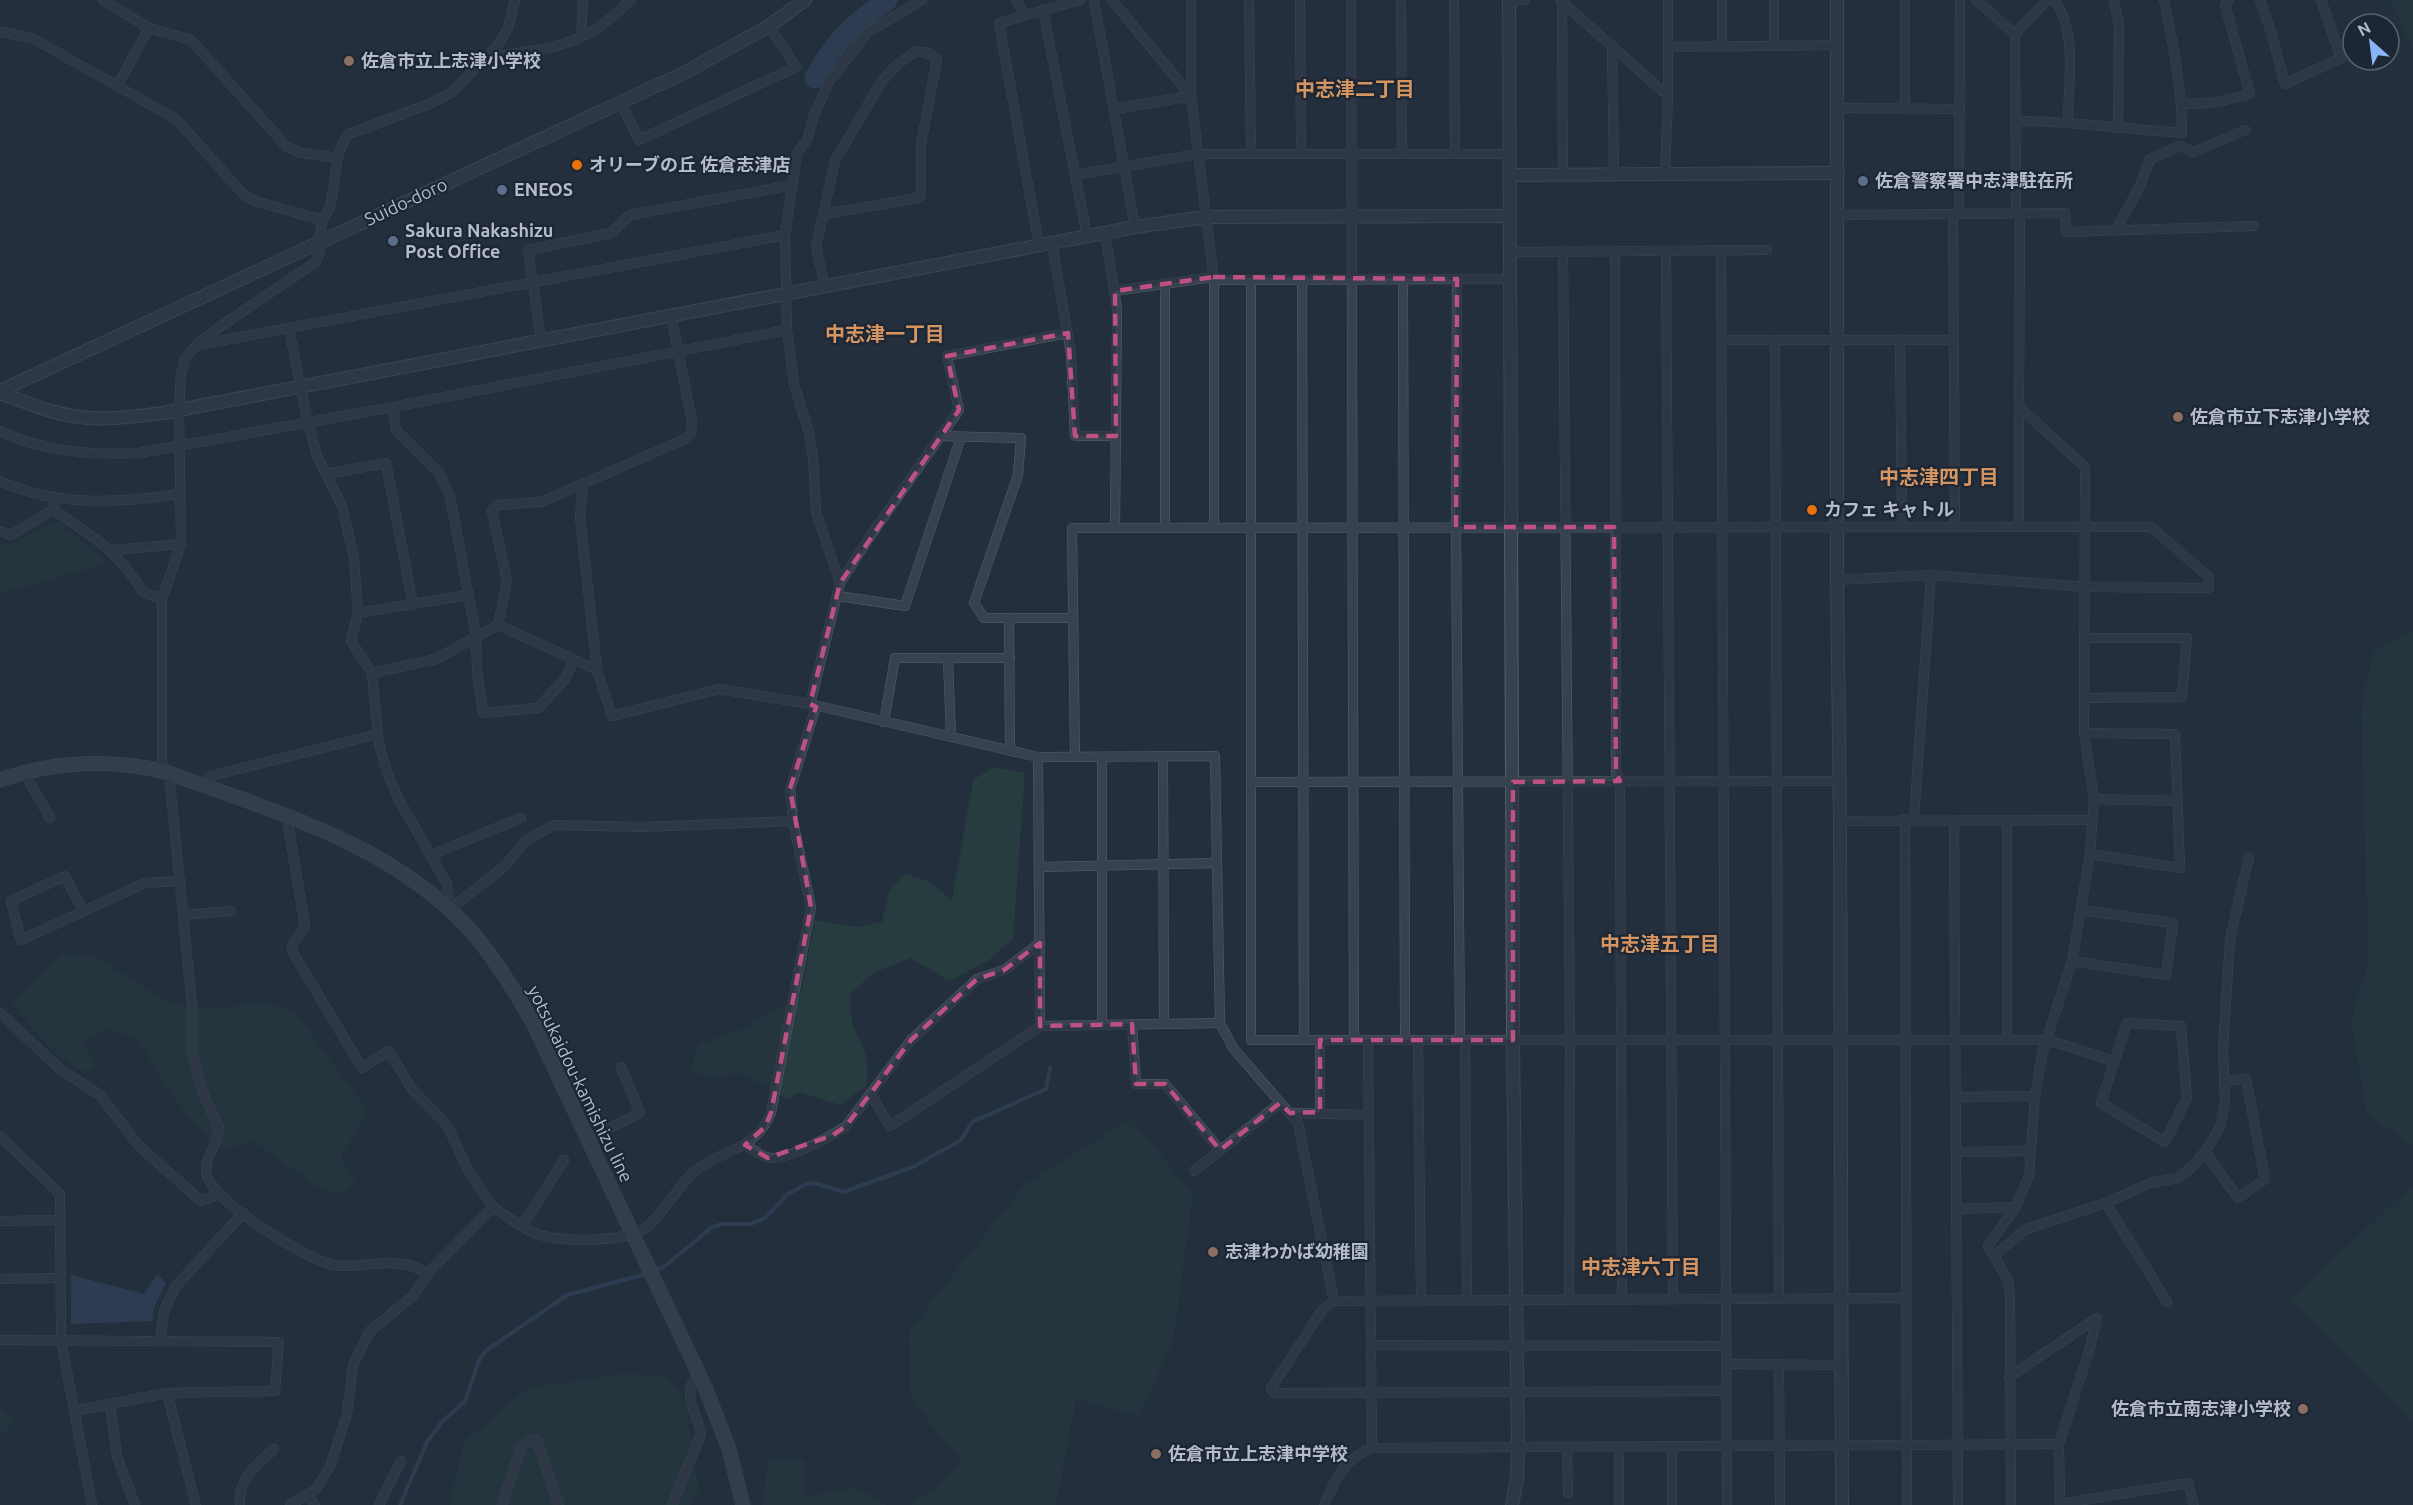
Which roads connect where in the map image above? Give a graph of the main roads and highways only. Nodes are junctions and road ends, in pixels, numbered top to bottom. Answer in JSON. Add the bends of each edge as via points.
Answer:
{"nodes":[{"id":1,"x":0,"y":780,"type":"edge"},
{"id":2,"x":743,"y":1505,"type":"edge"}],
"edges":[{"from":1,"to":2,"type":"main road","name":"yotsukaidou-kamishizu line","via":[[24,772],[87,763],[166,772],[363,849],[405,874],[471,931],[512,986],[533,1023],[699,1375],[729,1449]]}]}
